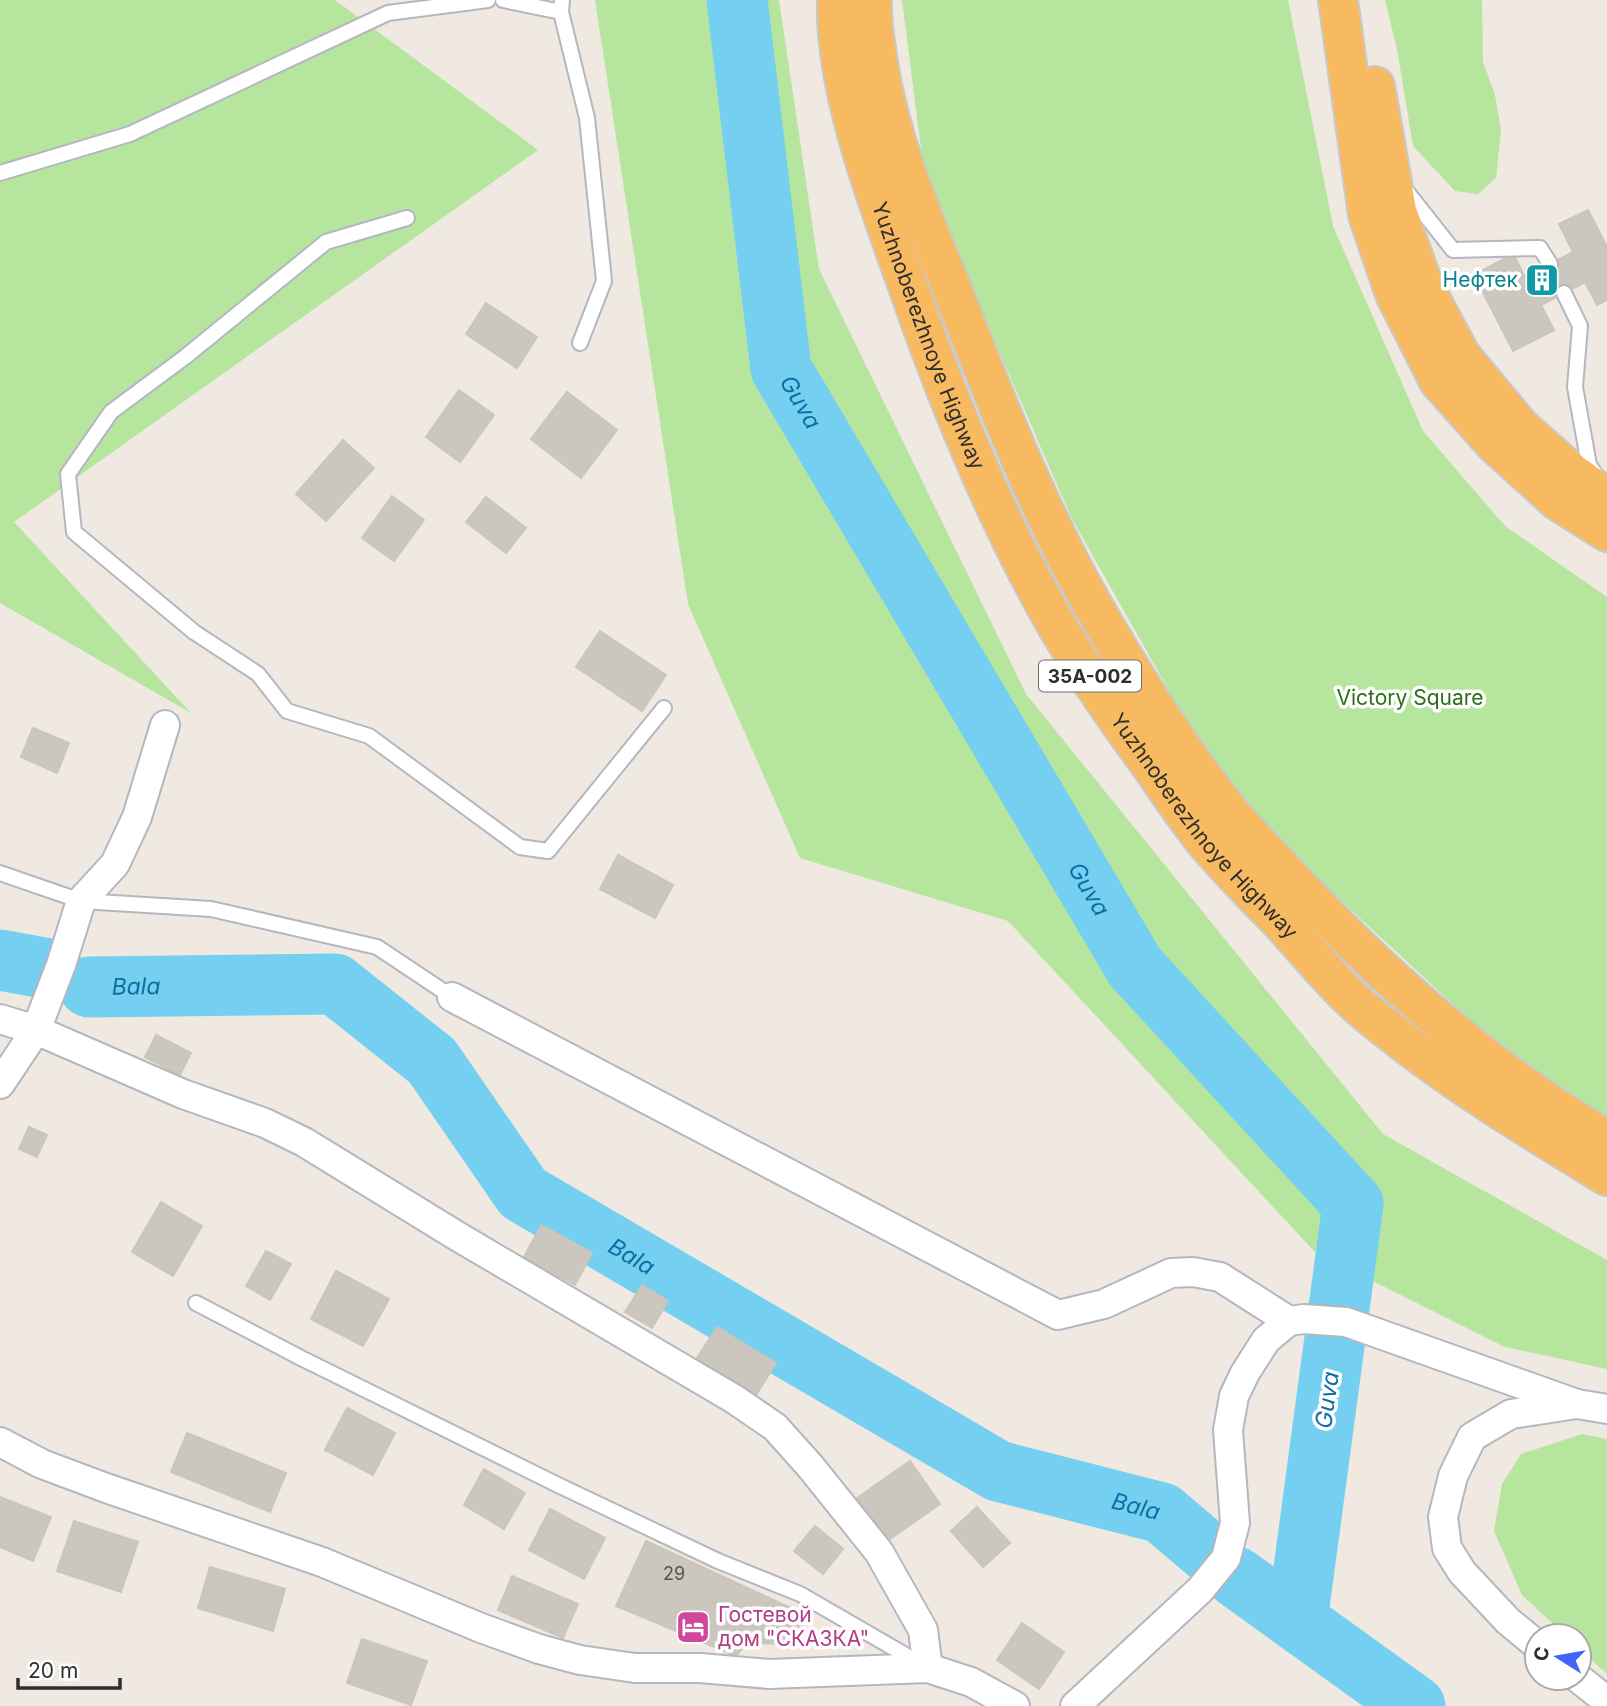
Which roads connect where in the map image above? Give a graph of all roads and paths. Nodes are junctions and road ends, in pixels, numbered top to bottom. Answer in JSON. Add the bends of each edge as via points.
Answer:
{"nodes":[{"id":1,"x":488,"y":0,"type":"edge"},
{"id":2,"x":503,"y":0,"type":"edge"},
{"id":3,"x":837,"y":0,"type":"edge"},
{"id":4,"x":872,"y":0,"type":"edge"},
{"id":5,"x":1338,"y":0,"type":"edge"},
{"id":6,"x":1360,"y":0,"type":"edge"},
{"id":7,"x":561,"y":6,"type":"edge"},
{"id":8,"x":1388,"y":168,"type":"junction"},
{"id":9,"x":0,"y":173,"type":"edge"},
{"id":10,"x":407,"y":218,"type":"dead end"},
{"id":11,"x":1550,"y":264,"type":"dead end"},
{"id":12,"x":1564,"y":293,"type":"dead end"},
{"id":13,"x":580,"y":343,"type":"dead end"},
{"id":14,"x":1607,"y":493,"type":"edge"},
{"id":15,"x":1607,"y":498,"type":"edge"},
{"id":16,"x":1607,"y":532,"type":"edge"},
{"id":17,"x":664,"y":708,"type":"dead end"},
{"id":18,"x":165,"y":725,"type":"dead end"},
{"id":19,"x":0,"y":873,"type":"edge"},
{"id":20,"x":81,"y":901,"type":"junction"},
{"id":21,"x":452,"y":997,"type":"joint"},
{"id":22,"x":0,"y":1019,"type":"edge"},
{"id":23,"x":36,"y":1030,"type":"junction"},
{"id":24,"x":0,"y":1084,"type":"edge"},
{"id":25,"x":1607,"y":1140,"type":"edge"},
{"id":26,"x":1607,"y":1176,"type":"edge"},
{"id":27,"x":196,"y":1303,"type":"dead end"},
{"id":28,"x":1296,"y":1320,"type":"junction"},
{"id":29,"x":1577,"y":1404,"type":"junction"},
{"id":30,"x":1607,"y":1409,"type":"edge"},
{"id":31,"x":0,"y":1442,"type":"edge"},
{"id":32,"x":1523,"y":1633,"type":"edge"},
{"id":33,"x":928,"y":1668,"type":"junction"},
{"id":34,"x":1593,"y":1690,"type":"edge"},
{"id":35,"x":1607,"y":1701,"type":"edge"},
{"id":36,"x":1015,"y":1706,"type":"edge"},
{"id":37,"x":1075,"y":1706,"type":"edge"}],
"edges":[{"from":1,"to":9,"type":"lane","via":[[388,13],[130,134]]},
{"from":2,"to":7,"type":"lane"},
{"from":3,"to":26,"type":"highway","name":"Yuzhnoberezhnoye Highway","number":"35А-002","via":[[846,89],[917,312],[1014,546],[1057,626],[1208,844],[1362,1009],[1463,1087]]},
{"from":4,"to":25,"type":"highway","name":"Yuzhnoberezhnoye Highway","number":"35А-002","via":[[882,86],[901,163],[969,334],[1054,530],[1092,603],[1164,719],[1232,815],[1348,938],[1465,1044],[1559,1112]]},
{"from":5,"to":16,"type":"highway","via":[[1368,215],[1395,294],[1438,381],[1494,444],[1558,501]]},
{"from":6,"to":8,"type":"highway"},
{"from":7,"to":13,"type":"lane","via":[[587,118],[604,281]]},
{"from":8,"to":11,"type":"lane","via":[[1453,250],[1540,248]]},
{"from":8,"to":15,"type":"highway","via":[[1397,211],[1424,287],[1461,356],[1520,427]]},
{"from":10,"to":17,"type":"lane","via":[[326,242],[111,412],[68,474],[74,531],[194,632],[258,674],[287,711],[369,736],[520,847],[548,851]]},
{"from":12,"to":14,"type":"lane","via":[[1580,326],[1575,387],[1589,465]]},
{"from":18,"to":20,"type":"street","via":[[137,817],[115,864]]},
{"from":19,"to":20,"type":"lane"},
{"from":20,"to":21,"type":"lane","via":[[211,909],[377,947]]},
{"from":20,"to":23,"type":"street"},
{"from":21,"to":28,"type":"street","via":[[1058,1315],[1104,1304],[1171,1273],[1193,1272],[1220,1277]]},
{"from":22,"to":23,"type":"street"},
{"from":23,"to":24,"type":"street"},
{"from":23,"to":33,"type":"street","via":[[304,1142],[775,1427],[879,1552],[923,1630]]},
{"from":27,"to":33,"type":"lane","via":[[569,1490],[718,1561],[800,1594]]},
{"from":28,"to":29,"type":"street","via":[[1346,1322]]},
{"from":28,"to":37,"type":"street","via":[[1266,1339],[1234,1396],[1228,1430],[1235,1523],[1226,1558],[1200,1590]]},
{"from":29,"to":30,"type":"street"},
{"from":29,"to":32,"type":"street","via":[[1511,1414],[1472,1437],[1453,1475],[1443,1517],[1447,1548],[1462,1572]]},
{"from":31,"to":33,"type":"street","via":[[106,1488],[273,1545],[481,1628],[580,1660],[635,1668],[769,1674]]},
{"from":33,"to":36,"type":"street","via":[[971,1682]]},
{"from":34,"to":35,"type":"street"}]}
